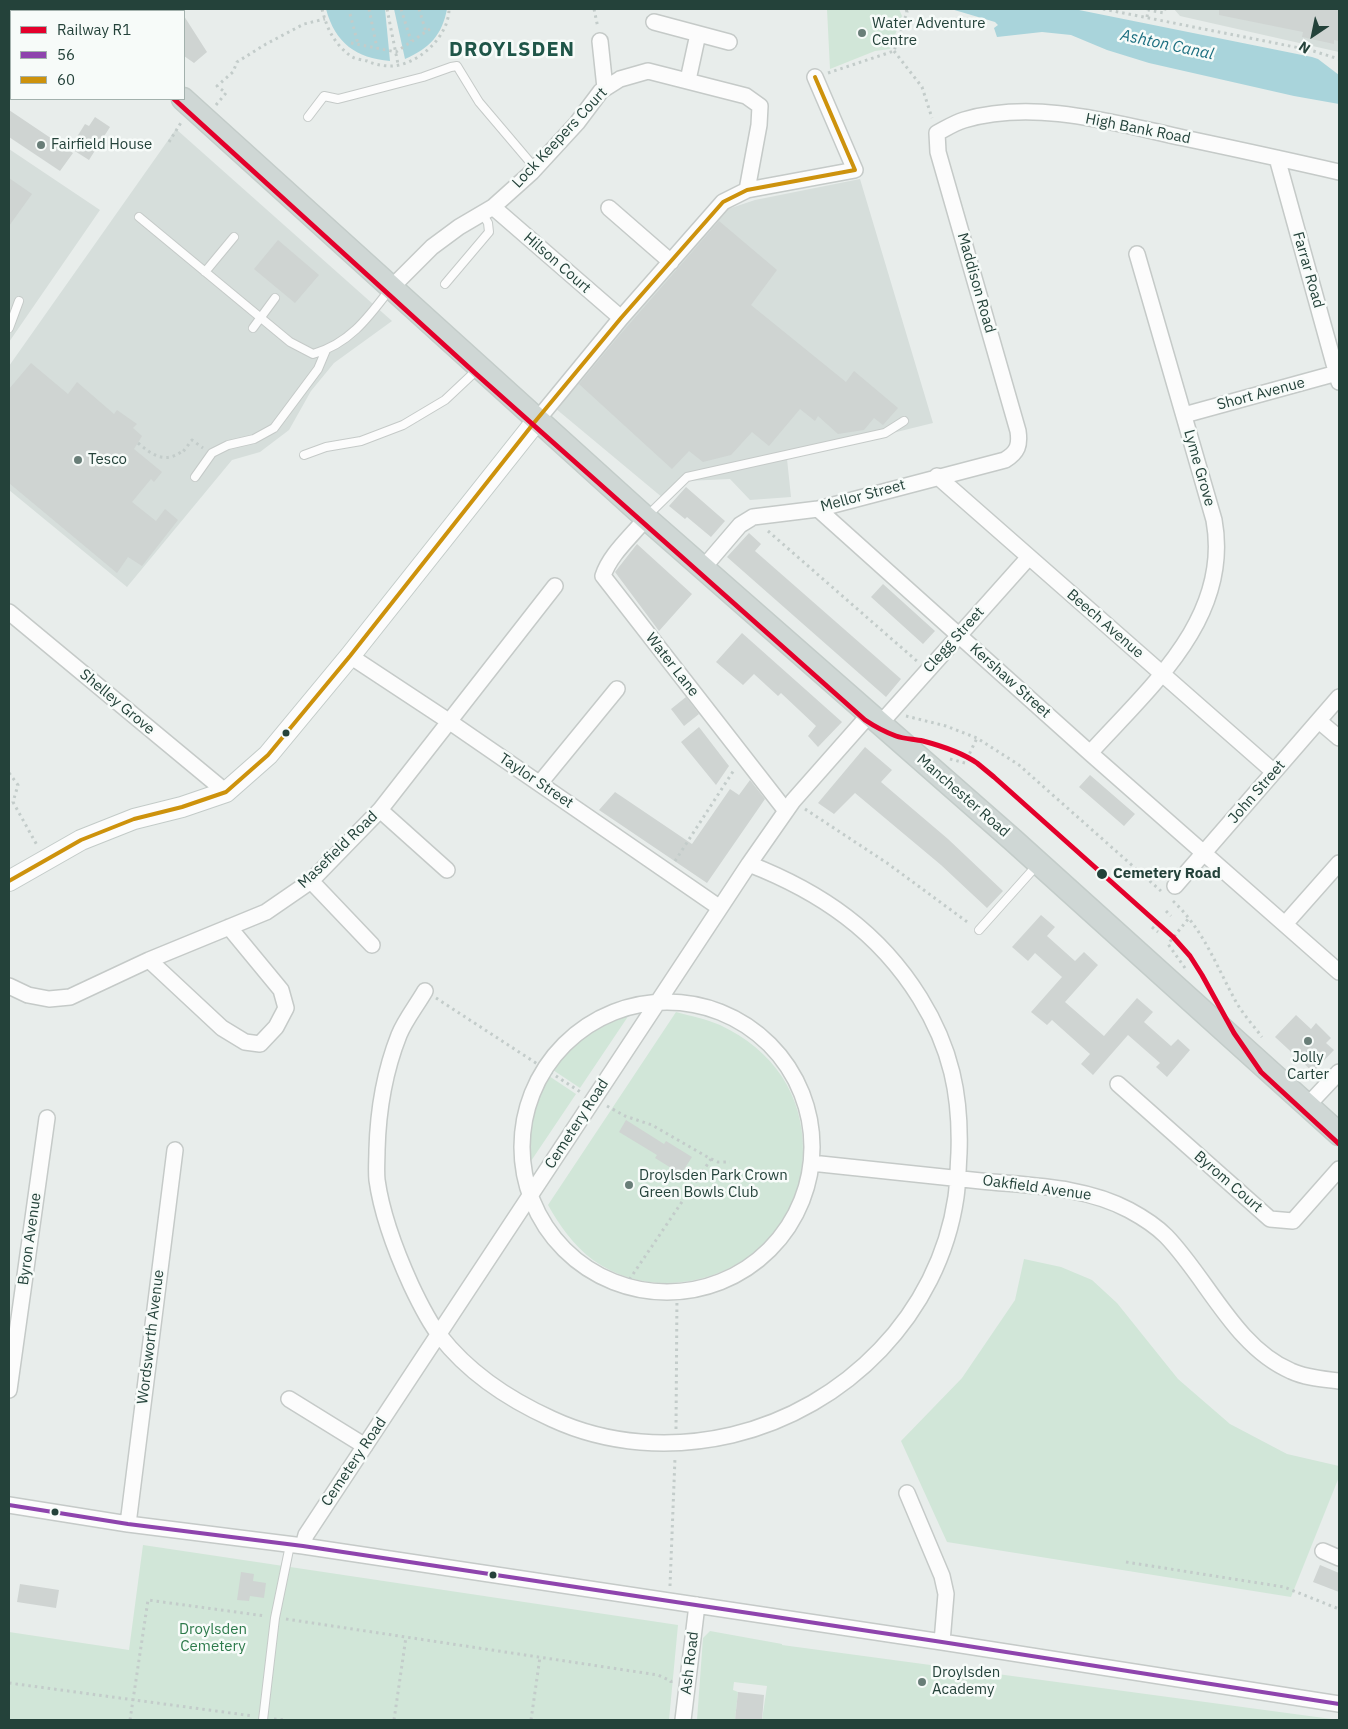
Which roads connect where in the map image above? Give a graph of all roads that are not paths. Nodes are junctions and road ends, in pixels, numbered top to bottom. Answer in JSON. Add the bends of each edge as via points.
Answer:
{"nodes":[{"id":1,"x":654,"y":22,"type":"dead end"},
{"id":2,"x":698,"y":34,"type":"junction"},
{"id":3,"x":600,"y":41,"type":"dead end"},
{"id":4,"x":729,"y":42,"type":"dead end"},
{"id":5,"x":815,"y":77,"type":"road end"},
{"id":6,"x":688,"y":80,"type":"junction"},
{"id":7,"x":605,"y":88,"type":"junction"},
{"id":8,"x":185,"y":100,"type":"edge"},
{"id":9,"x":308,"y":117,"type":"dead end"},
{"id":10,"x":937,"y":133,"type":"joint"},
{"id":11,"x":1277,"y":158,"type":"junction"},
{"id":12,"x":536,"y":168,"type":"junction"},
{"id":13,"x":1339,"y":172,"type":"edge"},
{"id":14,"x":747,"y":190,"type":"junction"},
{"id":15,"x":609,"y":208,"type":"dead end"},
{"id":16,"x":487,"y":210,"type":"junction"},
{"id":17,"x":138,"y":216,"type":"dead end"},
{"id":18,"x":234,"y":238,"type":"dead end"},
{"id":19,"x":1137,"y":254,"type":"dead end"},
{"id":20,"x":671,"y":262,"type":"junction"},
{"id":21,"x":205,"y":272,"type":"junction"},
{"id":22,"x":444,"y":284,"type":"dead end"},
{"id":23,"x":391,"y":288,"type":"junction"},
{"id":24,"x":275,"y":298,"type":"dead end"},
{"id":25,"x":19,"y":300,"type":"dead end"},
{"id":26,"x":260,"y":318,"type":"junction"},
{"id":27,"x":621,"y":318,"type":"junction"},
{"id":28,"x":9,"y":328,"type":"edge"},
{"id":29,"x":253,"y":328,"type":"dead end"},
{"id":30,"x":326,"y":350,"type":"junction"},
{"id":31,"x":479,"y":368,"type":"junction"},
{"id":32,"x":1338,"y":378,"type":"edge"},
{"id":33,"x":1184,"y":415,"type":"junction"},
{"id":34,"x":538,"y":419,"type":"junction"},
{"id":35,"x":904,"y":421,"type":"dead end"},
{"id":36,"x":1018,"y":431,"type":"joint"},
{"id":37,"x":304,"y":454,"type":"dead end"},
{"id":38,"x":937,"y":476,"type":"junction"},
{"id":39,"x":195,"y":477,"type":"dead end"},
{"id":40,"x":818,"y":509,"type":"junction"},
{"id":41,"x":646,"y":518,"type":"junction"},
{"id":42,"x":1029,"y":557,"type":"junction"},
{"id":43,"x":704,"y":567,"type":"junction"},
{"id":44,"x":556,"y":586,"type":"dead end"},
{"id":45,"x":9,"y":612,"type":"edge"},
{"id":46,"x":959,"y":635,"type":"junction"},
{"id":47,"x":350,"y":656,"type":"junction"},
{"id":48,"x":1162,"y":674,"type":"junction"},
{"id":49,"x":617,"y":688,"type":"dead end"},
{"id":50,"x":1339,"y":697,"type":"edge"},
{"id":51,"x":874,"y":719,"type":"junction"},
{"id":52,"x":1319,"y":720,"type":"junction"},
{"id":53,"x":450,"y":722,"type":"junction"},
{"id":54,"x":1339,"y":738,"type":"edge"},
{"id":55,"x":1090,"y":754,"type":"junction"},
{"id":56,"x":1274,"y":772,"type":"junction"},
{"id":57,"x":540,"y":783,"type":"junction"},
{"id":58,"x":226,"y":792,"type":"junction"},
{"id":59,"x":789,"y":806,"type":"junction"},
{"id":60,"x":380,"y":810,"type":"junction"},
{"id":61,"x":1204,"y":852,"type":"junction"},
{"id":62,"x":1038,"y":863,"type":"junction"},
{"id":63,"x":1339,"y":863,"type":"edge"},
{"id":64,"x":749,"y":864,"type":"junction"},
{"id":65,"x":447,"y":870,"type":"dead end"},
{"id":66,"x":9,"y":881,"type":"edge"},
{"id":67,"x":311,"y":881,"type":"junction"},
{"id":68,"x":1170,"y":893,"type":"road end"},
{"id":69,"x":720,"y":908,"type":"junction"},
{"id":70,"x":1285,"y":924,"type":"junction"},
{"id":71,"x":229,"y":927,"type":"junction"},
{"id":72,"x":979,"y":930,"type":"road end"},
{"id":73,"x":372,"y":945,"type":"dead end"},
{"id":74,"x":149,"y":960,"type":"junction"},
{"id":75,"x":1339,"y":972,"type":"edge"},
{"id":76,"x":9,"y":986,"type":"edge"},
{"id":77,"x":425,"y":991,"type":"road end"},
{"id":78,"x":659,"y":1000,"type":"junction"},
{"id":79,"x":1339,"y":1072,"type":"edge"},
{"id":80,"x":1118,"y":1084,"type":"dead end"},
{"id":81,"x":1307,"y":1106,"type":"junction"},
{"id":82,"x":47,"y":1118,"type":"dead end"},
{"id":83,"x":1339,"y":1134,"type":"edge"},
{"id":84,"x":175,"y":1150,"type":"dead end"},
{"id":85,"x":811,"y":1163,"type":"junction"},
{"id":86,"x":1339,"y":1169,"type":"edge"},
{"id":87,"x":958,"y":1178,"type":"junction"},
{"id":88,"x":530,"y":1195,"type":"junction"},
{"id":89,"x":439,"y":1335,"type":"junction"},
{"id":90,"x":1339,"y":1381,"type":"edge"},
{"id":91,"x":9,"y":1390,"type":"edge"},
{"id":92,"x":289,"y":1399,"type":"dead end"},
{"id":93,"x":365,"y":1446,"type":"junction"},
{"id":94,"x":907,"y":1493,"type":"dead end"},
{"id":95,"x":9,"y":1505,"type":"edge"},
{"id":96,"x":128,"y":1524,"type":"junction"},
{"id":97,"x":297,"y":1546,"type":"junction"},
{"id":98,"x":1323,"y":1551,"type":"dead end"},
{"id":99,"x":1339,"y":1558,"type":"edge"},
{"id":100,"x":697,"y":1605,"type":"junction"},
{"id":101,"x":942,"y":1642,"type":"junction"},
{"id":102,"x":1339,"y":1704,"type":"edge"},
{"id":103,"x":263,"y":1719,"type":"edge"},
{"id":104,"x":683,"y":1720,"type":"edge"}],
"edges":[{"from":1,"to":2,"type":"street"},
{"from":2,"to":4,"type":"street"},
{"from":2,"to":6,"type":"street"},
{"from":3,"to":7,"type":"street"},
{"from":5,"to":14,"type":"street","via":[[855,170]]},
{"from":6,"to":7,"type":"street","name":"Lock Keepers Court","via":[[648,71],[620,79]]},
{"from":6,"to":14,"type":"street","name":"Lock Keepers Court","via":[[746,96],[760,106]]},
{"from":7,"to":12,"type":"street","name":"Lock Keepers Court"},
{"from":8,"to":23,"type":"main road","name":"Manchester Road"},
{"from":9,"to":12,"type":"lane","via":[[324,96],[338,99],[457,66],[479,102]]},
{"from":10,"to":11,"type":"street","name":"High Bank Road","via":[[978,117],[1049,112]]},
{"from":10,"to":36,"type":"street","name":"Maddison Road","via":[[938,152]]},
{"from":11,"to":13,"type":"street","name":"High Bank Road"},
{"from":11,"to":32,"type":"street","name":"Farrar Road"},
{"from":12,"to":16,"type":"street","name":"Lock Keepers Court"},
{"from":14,"to":20,"type":"street","via":[[723,202]]},
{"from":15,"to":20,"type":"street"},
{"from":16,"to":22,"type":"lane","via":[[489,232]]},
{"from":16,"to":23,"type":"street","name":"Lock Keepers Court","via":[[432,247]]},
{"from":16,"to":27,"type":"street","name":"Hilson Court"},
{"from":17,"to":21,"type":"lane"},
{"from":18,"to":21,"type":"lane"},
{"from":19,"to":33,"type":"street","name":"Lyme Grove"},
{"from":20,"to":27,"type":"street"},
{"from":21,"to":26,"type":"lane"},
{"from":23,"to":30,"type":"lane","via":[[357,328]]},
{"from":23,"to":31,"type":"main road","name":"Manchester Road"},
{"from":24,"to":26,"type":"lane"},
{"from":25,"to":28,"type":"lane"},
{"from":26,"to":29,"type":"lane"},
{"from":26,"to":30,"type":"lane","via":[[290,342],[313,354]]},
{"from":27,"to":34,"type":"street"},
{"from":30,"to":39,"type":"lane","via":[[318,369],[274,428],[254,439],[228,445],[212,453]]},
{"from":31,"to":34,"type":"main road","name":"Manchester Road"},
{"from":31,"to":37,"type":"lane","via":[[445,400],[404,425],[361,441]]},
{"from":32,"to":33,"type":"street","name":"Short Avenue"},
{"from":33,"to":48,"type":"street","name":"Lyme Grove","via":[[1214,520],[1217,553],[1202,615]]},
{"from":34,"to":41,"type":"main road","name":"Manchester Road"},
{"from":34,"to":47,"type":"street"},
{"from":35,"to":41,"type":"lane","via":[[885,432],[687,477]]},
{"from":36,"to":38,"type":"street","name":"Mellor Street","via":[[1018,449],[1006,460]]},
{"from":38,"to":40,"type":"street","name":"Mellor Street"},
{"from":38,"to":42,"type":"street","name":"Beech Avenue"},
{"from":40,"to":43,"type":"street","name":"Mellor Street","via":[[753,518],[740,525]]},
{"from":40,"to":46,"type":"street","name":"Kershaw Street"},
{"from":41,"to":43,"type":"main road","name":"Manchester Road"},
{"from":41,"to":59,"type":"street","name":"Water Lane","via":[[612,558],[603,576],[743,756]]},
{"from":42,"to":46,"type":"street","name":"Clegg Street"},
{"from":42,"to":48,"type":"street","name":"Beech Avenue"},
{"from":43,"to":51,"type":"main road","name":"Manchester Road"},
{"from":44,"to":53,"type":"street","name":"Masefield Road"},
{"from":45,"to":58,"type":"street","name":"Shelley Grove"},
{"from":46,"to":51,"type":"street","name":"Clegg Street","via":[[928,670]]},
{"from":46,"to":55,"type":"street","name":"Kershaw Street"},
{"from":47,"to":53,"type":"street","name":"Taylor Street"},
{"from":47,"to":58,"type":"street","via":[[268,755]]},
{"from":48,"to":55,"type":"street","name":"Lyme Grove"},
{"from":48,"to":56,"type":"street","name":"Beech Avenue"},
{"from":49,"to":57,"type":"street"},
{"from":50,"to":52,"type":"street","name":"John Street"},
{"from":51,"to":59,"type":"street","name":"Cemetery Road"},
{"from":51,"to":62,"type":"main road","name":"Manchester Road"},
{"from":52,"to":54,"type":"street"},
{"from":52,"to":56,"type":"street","name":"John Street"},
{"from":53,"to":57,"type":"street","name":"Taylor Street"},
{"from":53,"to":60,"type":"street","name":"Masefield Road"},
{"from":55,"to":61,"type":"street","name":"Kershaw Street"},
{"from":56,"to":61,"type":"street","name":"John Street"},
{"from":57,"to":69,"type":"street","name":"Taylor Street"},
{"from":58,"to":66,"type":"street","via":[[134,818],[81,840]]},
{"from":59,"to":64,"type":"street","name":"Cemetery Road"},
{"from":60,"to":65,"type":"street"},
{"from":60,"to":67,"type":"street","name":"Masefield Road"},
{"from":61,"to":68,"type":"street","name":"John Street"},
{"from":61,"to":70,"type":"street","name":"Kershaw Street"},
{"from":62,"to":72,"type":"lane"},
{"from":62,"to":81,"type":"main road","name":"Manchester Road"},
{"from":63,"to":70,"type":"street"},
{"from":64,"to":69,"type":"street","name":"Cemetery Road"},
{"from":64,"to":87,"type":"street","via":[[804,888],[837,910],[888,955],[922,1001],[938,1033],[956,1084]]},
{"from":67,"to":71,"type":"street","name":"Masefield Road","via":[[266,912]]},
{"from":67,"to":73,"type":"street"},
{"from":69,"to":78,"type":"street","name":"Cemetery Road"},
{"from":70,"to":75,"type":"street","name":"Kershaw Street"},
{"from":71,"to":74,"type":"street","name":"Masefield Road"},
{"from":71,"to":74,"type":"street","via":[[281,990],[286,1008],[276,1027],[260,1044],[245,1042],[222,1028]]},
{"from":74,"to":76,"type":"street","name":"Masefield Road","via":[[70,997],[49,999],[28,995]]},
{"from":77,"to":89,"type":"street","via":[[400,1032],[384,1082],[378,1122],[377,1178],[385,1217],[402,1265]]},
{"from":78,"to":85,"type":"street","via":[[722,1014],[743,1026],[783,1061],[806,1107]]},
{"from":78,"to":88,"type":"street","name":"Cemetery Road"},
{"from":78,"to":88,"type":"street","via":[[632,1005],[597,1019],[562,1046],[544,1067],[531,1092],[521,1140]]},
{"from":79,"to":81,"type":"street"},
{"from":80,"to":86,"type":"street","name":"Byrom Court","via":[[1270,1219],[1293,1220]]},
{"from":81,"to":83,"type":"main road","name":"Manchester Road"},
{"from":82,"to":91,"type":"street","name":"Byron Avenue"},
{"from":84,"to":96,"type":"street","name":"Wordsworth Avenue"},
{"from":85,"to":87,"type":"street","name":"Oakfield Avenue"},
{"from":85,"to":88,"type":"street","via":[[800,1213],[759,1261],[726,1280],[677,1292],[652,1292],[601,1276],[576,1257],[552,1231]]},
{"from":87,"to":89,"type":"street","via":[[950,1225],[940,1257],[909,1317],[888,1343],[839,1387],[793,1413],[752,1430],[676,1444],[636,1442],[583,1431],[537,1412],[494,1386]]},
{"from":87,"to":90,"type":"street","name":"Oakfield Avenue","via":[[1066,1189],[1101,1198],[1131,1211],[1165,1235],[1243,1334],[1270,1359],[1308,1377]]},
{"from":88,"to":89,"type":"street","name":"Cemetery Road"},
{"from":89,"to":93,"type":"street","name":"Cemetery Road"},
{"from":92,"to":93,"type":"street"},
{"from":93,"to":97,"type":"street","name":"Cemetery Road"},
{"from":94,"to":101,"type":"street","via":[[942,1576],[946,1594]]},
{"from":95,"to":96,"type":"street"},
{"from":96,"to":97,"type":"street"},
{"from":97,"to":100,"type":"street"},
{"from":97,"to":103,"type":"lane","via":[[275,1618]]},
{"from":98,"to":99,"type":"street"},
{"from":100,"to":101,"type":"street"},
{"from":100,"to":104,"type":"street","name":"Ash Road"},
{"from":101,"to":102,"type":"street"}]}
